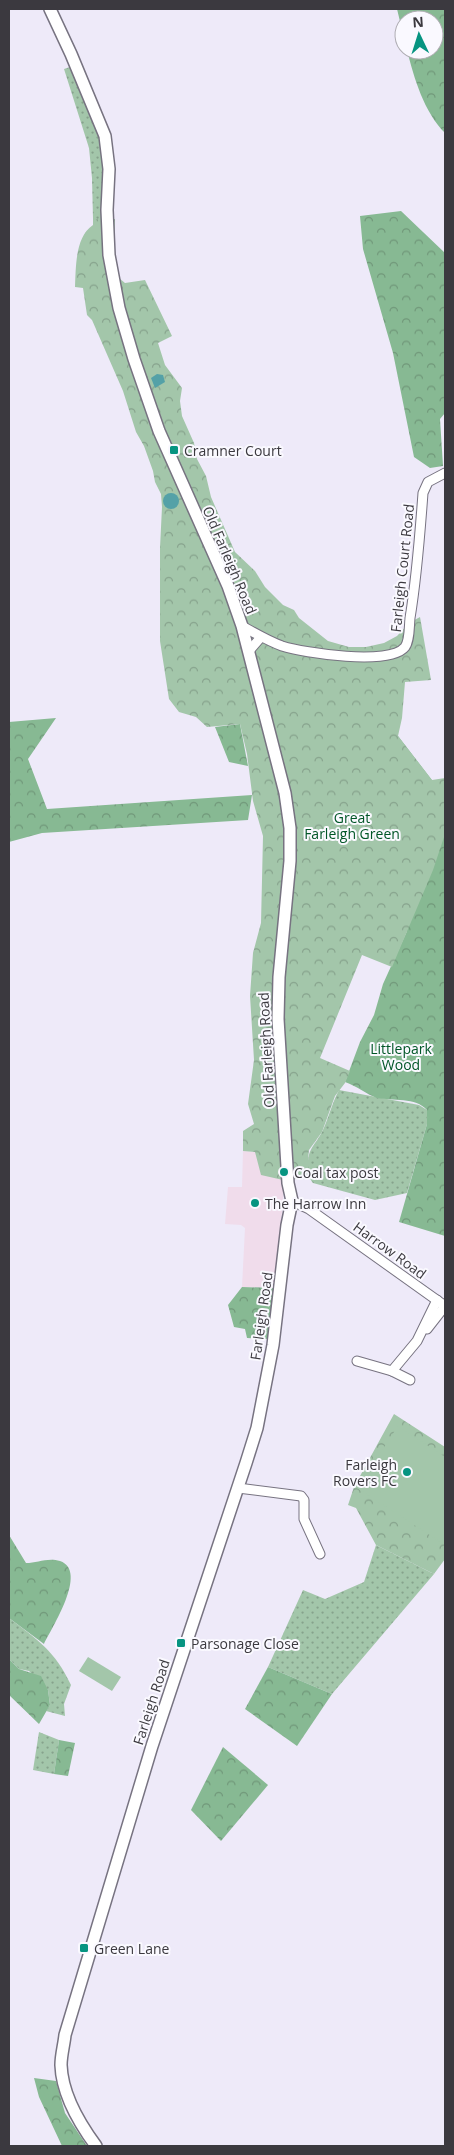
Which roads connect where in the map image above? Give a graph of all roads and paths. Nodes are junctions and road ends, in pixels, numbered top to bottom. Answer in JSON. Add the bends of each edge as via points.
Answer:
{"nodes":[{"id":1,"x":50,"y":9,"type":"edge"},
{"id":2,"x":445,"y":473,"type":"edge"},
{"id":3,"x":242,"y":626,"type":"junction"},
{"id":4,"x":261,"y":637,"type":"junction"},
{"id":5,"x":249,"y":651,"type":"junction"},
{"id":6,"x":292,"y":1201,"type":"junction"},
{"id":7,"x":437,"y":1300,"type":"junction"},
{"id":8,"x":445,"y":1306,"type":"edge"},
{"id":9,"x":417,"y":1341,"type":"junction"},
{"id":10,"x":357,"y":1361,"type":"dead end"},
{"id":11,"x":392,"y":1371,"type":"junction"},
{"id":12,"x":410,"y":1380,"type":"dead end"},
{"id":13,"x":238,"y":1488,"type":"junction"},
{"id":14,"x":320,"y":1554,"type":"dead end"},
{"id":15,"x":96,"y":2146,"type":"edge"}],
"edges":[{"from":1,"to":3,"type":"street","name":"Old Farleigh Road","via":[[105,136],[109,169],[108,255],[119,308],[141,380],[170,459],[228,586]]},
{"from":2,"to":4,"type":"street","name":"Farleigh Court Road","via":[[428,482],[424,493],[406,646],[399,652],[350,657],[300,651]]},
{"from":3,"to":4,"type":"street","name":"Farleigh Court Road"},
{"from":3,"to":5,"type":"street","name":"Old Farleigh Road"},
{"from":4,"to":5,"type":"street"},
{"from":5,"to":6,"type":"street","name":"Old Farleigh Road","via":[[285,793],[290,828],[278,1019],[288,1182]]},
{"from":6,"to":7,"type":"street","name":"Harrow Road","via":[[309,1209]]},
{"from":6,"to":13,"type":"street","name":"Farleigh Road","via":[[286,1225],[267,1380]]},
{"from":7,"to":8,"type":"street","name":"Harrow Road"},
{"from":7,"to":9,"type":"street"},
{"from":8,"to":9,"type":"street"},
{"from":9,"to":11,"type":"street"},
{"from":10,"to":11,"type":"street"},
{"from":11,"to":12,"type":"street"},
{"from":13,"to":14,"type":"street","via":[[301,1496],[304,1518]]},
{"from":13,"to":15,"type":"street","name":"Farleigh Road","via":[[152,1746],[65,2035],[61,2065],[64,2087],[76,2116]]}]}
